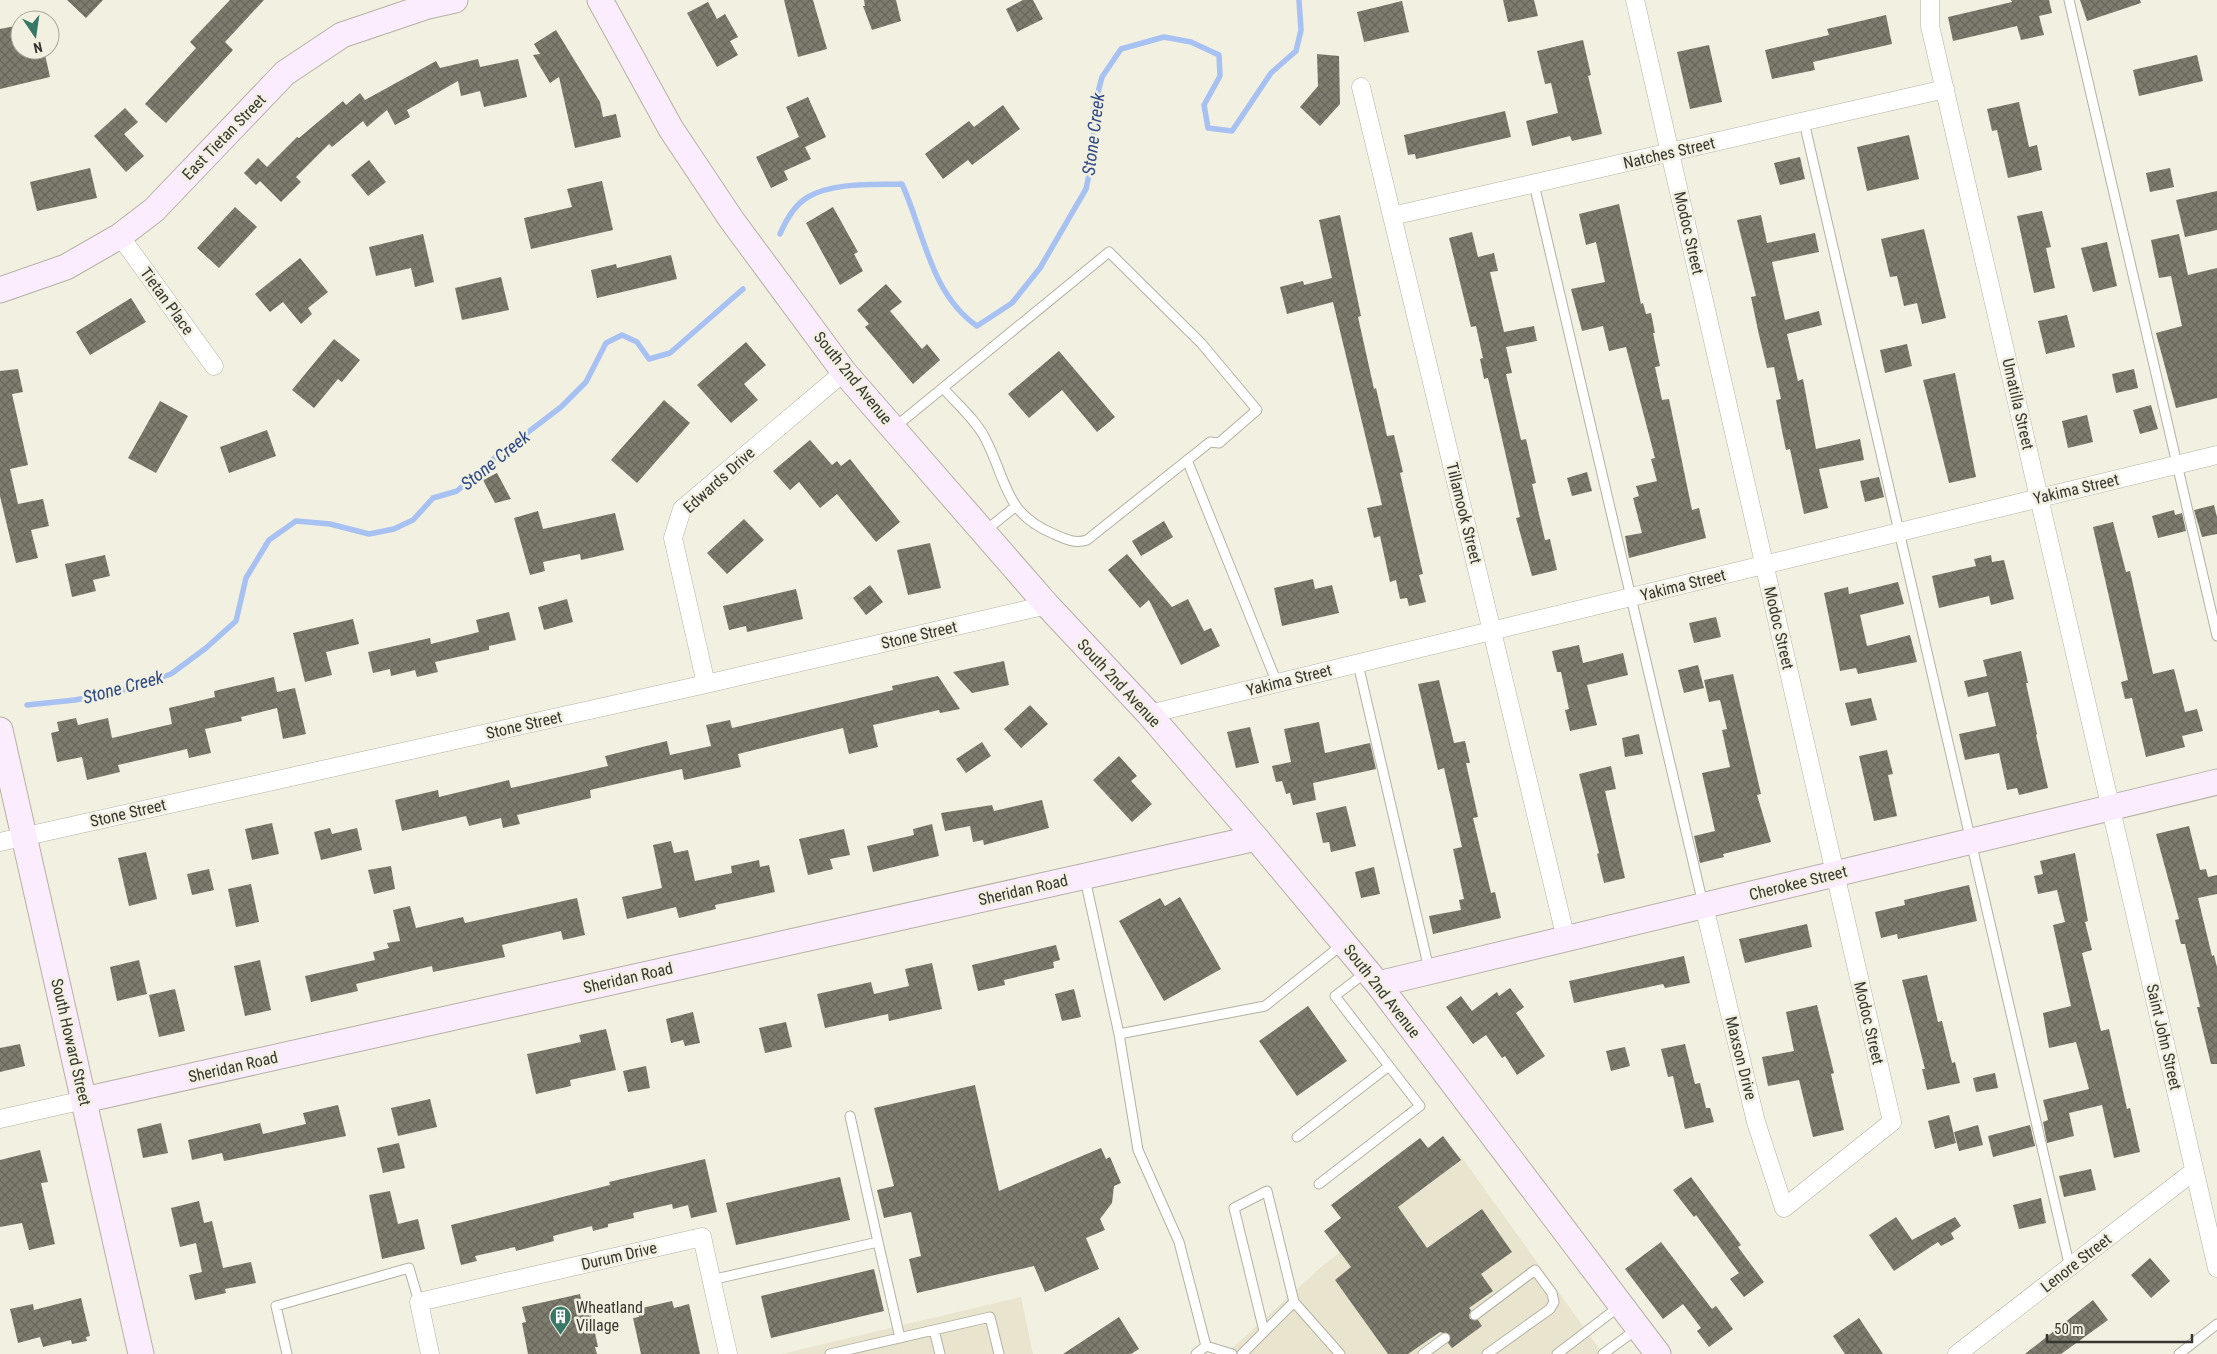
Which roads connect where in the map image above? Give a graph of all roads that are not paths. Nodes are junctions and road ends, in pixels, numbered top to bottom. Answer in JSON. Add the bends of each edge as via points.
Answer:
{"nodes":[{"id":1,"x":455,"y":0,"type":"edge"},
{"id":2,"x":600,"y":0,"type":"edge"},
{"id":3,"x":1636,"y":0,"type":"edge"},
{"id":4,"x":1930,"y":0,"type":"edge"},
{"id":5,"x":2069,"y":0,"type":"edge"},
{"id":6,"x":1361,"y":87,"type":"dead end"},
{"id":7,"x":1945,"y":89,"type":"junction"},
{"id":8,"x":1804,"y":122,"type":"junction"},
{"id":9,"x":1670,"y":153,"type":"junction"},
{"id":10,"x":1534,"y":184,"type":"junction"},
{"id":11,"x":1392,"y":216,"type":"junction"},
{"id":12,"x":120,"y":236,"type":"junction"},
{"id":13,"x":0,"y":290,"type":"edge"},
{"id":14,"x":214,"y":366,"type":"dead end"},
{"id":15,"x":844,"y":372,"type":"junction"},
{"id":16,"x":943,"y":388,"type":"junction"},
{"id":17,"x":893,"y":428,"type":"junction"},
{"id":18,"x":2217,"y":455,"type":"edge"},
{"id":19,"x":1187,"y":460,"type":"junction"},
{"id":20,"x":2176,"y":465,"type":"junction"},
{"id":21,"x":2040,"y":497,"type":"junction"},
{"id":22,"x":1016,"y":506,"type":"junction"},
{"id":23,"x":984,"y":532,"type":"junction"},
{"id":24,"x":1899,"y":532,"type":"junction"},
{"id":25,"x":1765,"y":565,"type":"junction"},
{"id":26,"x":1631,"y":598,"type":"junction"},
{"id":27,"x":1047,"y":605,"type":"junction"},
{"id":28,"x":1492,"y":631,"type":"junction"},
{"id":29,"x":2217,"y":636,"type":"edge"},
{"id":30,"x":1358,"y":664,"type":"junction"},
{"id":31,"x":1277,"y":683,"type":"junction"},
{"id":32,"x":706,"y":684,"type":"junction"},
{"id":33,"x":1149,"y":714,"type":"junction"},
{"id":34,"x":0,"y":730,"type":"edge"},
{"id":35,"x":2217,"y":782,"type":"edge"},
{"id":36,"x":2111,"y":807,"type":"junction"},
{"id":37,"x":24,"y":836,"type":"junction"},
{"id":38,"x":1256,"y":838,"type":"junction"},
{"id":39,"x":1970,"y":841,"type":"junction"},
{"id":40,"x":0,"y":842,"type":"edge"},
{"id":41,"x":1835,"y":874,"type":"junction"},
{"id":42,"x":1084,"y":876,"type":"junction"},
{"id":43,"x":1704,"y":906,"type":"junction"},
{"id":44,"x":1566,"y":939,"type":"junction"},
{"id":45,"x":1344,"y":943,"type":"junction"},
{"id":46,"x":1429,"y":972,"type":"junction"},
{"id":47,"x":1373,"y":977,"type":"junction"},
{"id":48,"x":1119,"y":1034,"type":"junction"},
{"id":49,"x":1389,"y":1066,"type":"junction"},
{"id":50,"x":84,"y":1100,"type":"junction"},
{"id":51,"x":850,"y":1116,"type":"dead end"},
{"id":52,"x":0,"y":1119,"type":"edge"},
{"id":53,"x":1297,"y":1137,"type":"dead end"},
{"id":54,"x":2194,"y":1171,"type":"junction"},
{"id":55,"x":1318,"y":1184,"type":"dead end"},
{"id":56,"x":1784,"y":1208,"type":"joint"},
{"id":57,"x":878,"y":1242,"type":"junction"},
{"id":58,"x":2070,"y":1268,"type":"junction"},
{"id":59,"x":2217,"y":1268,"type":"edge"},
{"id":60,"x":711,"y":1280,"type":"junction"},
{"id":61,"x":419,"y":1302,"type":"junction"},
{"id":62,"x":1294,"y":1302,"type":"junction"},
{"id":63,"x":1621,"y":1305,"type":"junction"},
{"id":64,"x":1475,"y":1315,"type":"dead end"},
{"id":65,"x":2217,"y":1324,"type":"edge"},
{"id":66,"x":1638,"y":1328,"type":"junction"},
{"id":67,"x":934,"y":1330,"type":"junction"},
{"id":68,"x":1264,"y":1331,"type":"junction"},
{"id":69,"x":900,"y":1338,"type":"junction"},
{"id":70,"x":1445,"y":1338,"type":"dead end"},
{"id":71,"x":1206,"y":1346,"type":"junction"},
{"id":72,"x":863,"y":1350,"type":"edge"},
{"id":73,"x":141,"y":1354,"type":"edge"},
{"id":74,"x":287,"y":1354,"type":"edge"},
{"id":75,"x":430,"y":1354,"type":"edge"},
{"id":76,"x":728,"y":1354,"type":"edge"},
{"id":77,"x":830,"y":1354,"type":"edge"},
{"id":78,"x":940,"y":1354,"type":"edge"},
{"id":79,"x":998,"y":1354,"type":"edge"},
{"id":80,"x":1196,"y":1354,"type":"edge"},
{"id":81,"x":1232,"y":1354,"type":"edge"},
{"id":82,"x":1242,"y":1354,"type":"edge"},
{"id":83,"x":1340,"y":1354,"type":"edge"},
{"id":84,"x":1423,"y":1354,"type":"edge"},
{"id":85,"x":1487,"y":1354,"type":"edge"},
{"id":86,"x":1557,"y":1354,"type":"edge"},
{"id":87,"x":1603,"y":1354,"type":"edge"},
{"id":88,"x":1658,"y":1354,"type":"edge"},
{"id":89,"x":1958,"y":1354,"type":"edge"},
{"id":90,"x":2179,"y":1354,"type":"edge"}],
"edges":[{"from":1,"to":12,"type":"main road","name":"East Tietan Street","via":[[342,35],[284,73],[154,210]]},
{"from":2,"to":15,"type":"main road","name":"South 2nd Avenue","via":[[670,129],[731,219]]},
{"from":3,"to":9,"type":"street","name":"Modoc Street"},
{"from":4,"to":7,"type":"street","name":"Umatilla Street","via":[[1930,26]]},
{"from":5,"to":20,"type":"lane"},
{"from":6,"to":11,"type":"street","name":"Tillamook Street"},
{"from":7,"to":8,"type":"street","name":"Natches Street"},
{"from":7,"to":21,"type":"street","name":"Umatilla Street"},
{"from":8,"to":9,"type":"street","name":"Natches Street"},
{"from":8,"to":24,"type":"lane"},
{"from":9,"to":10,"type":"street","name":"Natches Street"},
{"from":9,"to":25,"type":"street","name":"Modoc Street"},
{"from":10,"to":11,"type":"street","name":"Natches Street"},
{"from":10,"to":26,"type":"lane"},
{"from":11,"to":28,"type":"street","name":"Tillamook Street"},
{"from":12,"to":13,"type":"main road","name":"East Tietan Street","via":[[66,267]]},
{"from":12,"to":14,"type":"street","name":"Tietan Place"},
{"from":15,"to":17,"type":"main road","name":"South 2nd Avenue"},
{"from":15,"to":32,"type":"street","name":"Edwards Drive","via":[[682,509],[673,538]]},
{"from":16,"to":17,"type":"lane"},
{"from":16,"to":19,"type":"lane","via":[[1109,252],[1201,343],[1257,410],[1219,443],[1210,442]]},
{"from":16,"to":22,"type":"lane","via":[[985,436]]},
{"from":17,"to":23,"type":"main road","name":"South 2nd Avenue"},
{"from":18,"to":20,"type":"street","name":"Yakima Street"},
{"from":19,"to":22,"type":"lane","via":[[1087,540],[1068,540],[1035,527]]},
{"from":19,"to":31,"type":"lane"},
{"from":20,"to":21,"type":"street","name":"Yakima Street"},
{"from":20,"to":29,"type":"lane"},
{"from":21,"to":24,"type":"street","name":"Yakima Street"},
{"from":21,"to":36,"type":"street","name":"Umatilla Street"},
{"from":22,"to":23,"type":"lane"},
{"from":23,"to":27,"type":"main road","name":"South 2nd Avenue"},
{"from":24,"to":25,"type":"street","name":"Yakima Street"},
{"from":24,"to":39,"type":"lane"},
{"from":25,"to":26,"type":"street","name":"Yakima Street"},
{"from":25,"to":41,"type":"street","name":"Modoc Street"},
{"from":26,"to":28,"type":"street","name":"Yakima Street"},
{"from":26,"to":43,"type":"lane"},
{"from":27,"to":32,"type":"street","name":"Stone Street"},
{"from":27,"to":33,"type":"main road","name":"South 2nd Avenue"},
{"from":28,"to":30,"type":"street","name":"Yakima Street"},
{"from":28,"to":44,"type":"street","name":"Tillamook Street"},
{"from":30,"to":31,"type":"street","name":"Yakima Street"},
{"from":30,"to":46,"type":"lane"},
{"from":31,"to":33,"type":"street","name":"Yakima Street"},
{"from":32,"to":37,"type":"street","name":"Stone Street"},
{"from":33,"to":38,"type":"main road","name":"South 2nd Avenue"},
{"from":34,"to":37,"type":"main road","name":"South Howard Street"},
{"from":35,"to":36,"type":"main road","name":"Cherokee Street"},
{"from":36,"to":39,"type":"main road","name":"Cherokee Street"},
{"from":36,"to":54,"type":"street","name":"Saint John Street"},
{"from":37,"to":40,"type":"street","name":"Stone Street"},
{"from":37,"to":50,"type":"main road","name":"South Howard Street"},
{"from":38,"to":42,"type":"main road","name":"Sheridan Road"},
{"from":38,"to":45,"type":"main road","name":"South 2nd Avenue"},
{"from":39,"to":41,"type":"main road","name":"Cherokee Street"},
{"from":39,"to":58,"type":"lane"},
{"from":41,"to":43,"type":"main road","name":"Cherokee Street"},
{"from":41,"to":56,"type":"street","name":"Modoc Street","via":[[1892,1122]]},
{"from":42,"to":48,"type":"lane"},
{"from":42,"to":50,"type":"main road","name":"Sheridan Road"},
{"from":43,"to":44,"type":"main road","name":"Cherokee Street"},
{"from":43,"to":56,"type":"street","name":"Maxson Drive","via":[[1756,1122]]},
{"from":44,"to":46,"type":"main road","name":"Cherokee Street"},
{"from":45,"to":47,"type":"main road","name":"South 2nd Avenue"},
{"from":45,"to":48,"type":"lane","via":[[1265,1006]]},
{"from":46,"to":47,"type":"main road","name":"Cherokee Street"},
{"from":47,"to":49,"type":"lane","via":[[1335,996]]},
{"from":47,"to":63,"type":"main road","name":"South 2nd Avenue"},
{"from":48,"to":71,"type":"lane","via":[[1138,1150],[1179,1242]]},
{"from":49,"to":53,"type":"lane"},
{"from":49,"to":55,"type":"lane","via":[[1420,1106]]},
{"from":50,"to":52,"type":"street","name":"Sheridan Road"},
{"from":50,"to":73,"type":"main road","name":"South Howard Street"},
{"from":51,"to":57,"type":"lane"},
{"from":54,"to":58,"type":"street","name":"Lenore Street"},
{"from":54,"to":59,"type":"street","name":"Saint John Street"},
{"from":57,"to":60,"type":"lane"},
{"from":57,"to":69,"type":"lane"},
{"from":58,"to":89,"type":"street","name":"Lenore Street"},
{"from":60,"to":61,"type":"street","name":"Durum Drive","via":[[702,1237]]},
{"from":60,"to":76,"type":"street","name":"Durum Drive"},
{"from":61,"to":74,"type":"lane","via":[[408,1268],[276,1306]]},
{"from":61,"to":75,"type":"street"},
{"from":62,"to":68,"type":"lane"},
{"from":62,"to":68,"type":"lane","via":[[1267,1191],[1234,1208]]},
{"from":62,"to":83,"type":"lane"},
{"from":63,"to":66,"type":"main road","name":"South 2nd Avenue"},
{"from":63,"to":86,"type":"lane"},
{"from":64,"to":85,"type":"lane","via":[[1535,1270],[1552,1293],[1554,1302],[1550,1309]]},
{"from":65,"to":90,"type":"lane"},
{"from":66,"to":87,"type":"lane"},
{"from":66,"to":88,"type":"main road","name":"South 2nd Avenue"},
{"from":67,"to":69,"type":"lane"},
{"from":67,"to":78,"type":"lane"},
{"from":67,"to":79,"type":"lane","via":[[990,1317]]},
{"from":68,"to":82,"type":"lane"},
{"from":69,"to":72,"type":"lane"},
{"from":70,"to":84,"type":"lane"},
{"from":71,"to":80,"type":"lane"},
{"from":71,"to":81,"type":"lane"},
{"from":72,"to":77,"type":"lane"}]}
